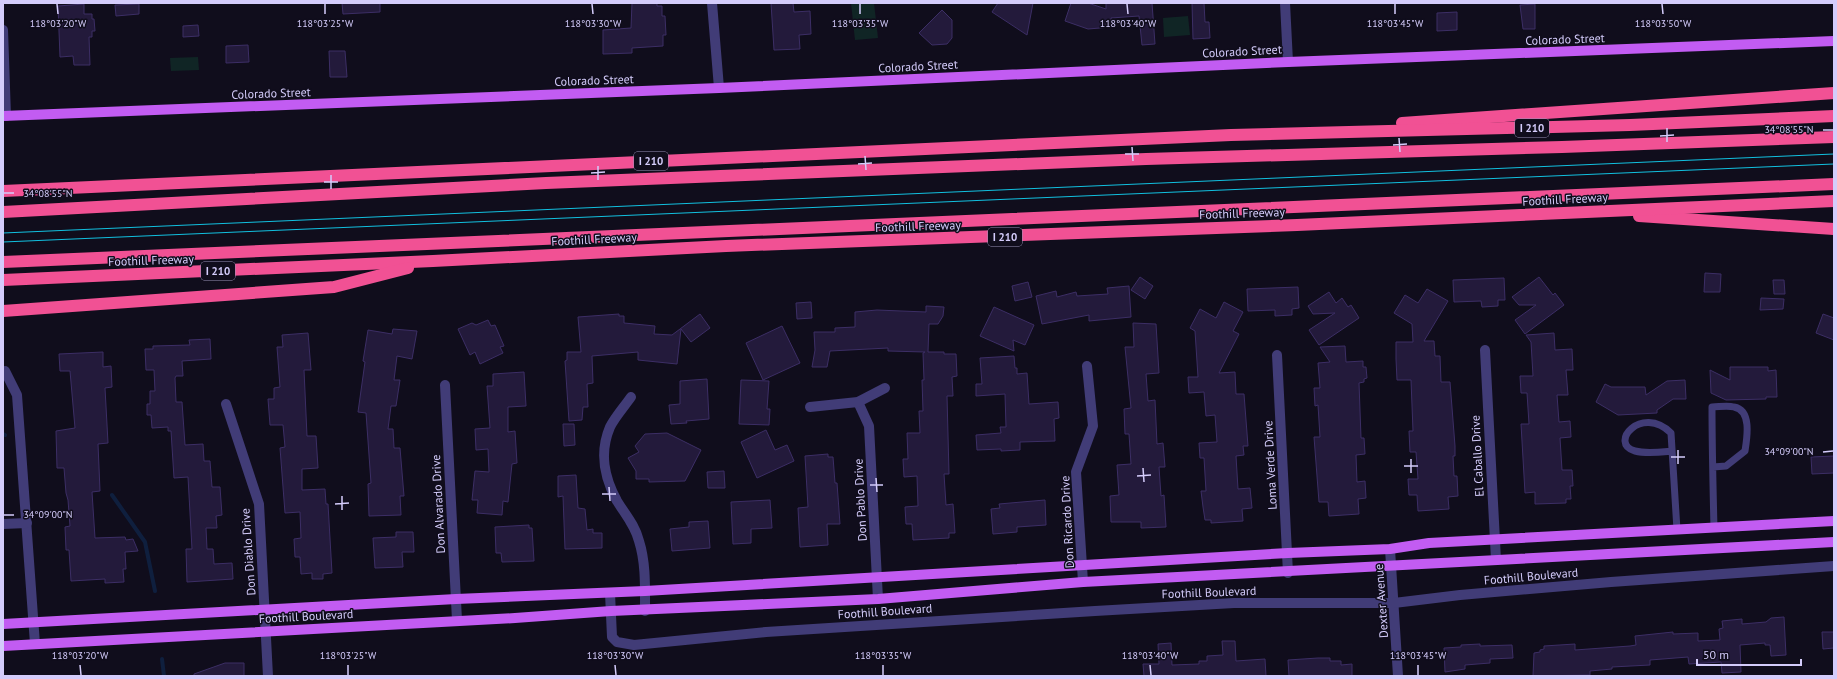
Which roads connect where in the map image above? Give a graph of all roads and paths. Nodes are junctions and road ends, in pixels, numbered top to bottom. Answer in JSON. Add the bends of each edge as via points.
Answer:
{"nodes":[{"id":1,"x":712,"y":3,"type":"edge"},
{"id":2,"x":1285,"y":3,"type":"edge"},
{"id":3,"x":3,"y":30,"type":"edge"},
{"id":4,"x":1834,"y":41,"type":"edge"},
{"id":5,"x":1288,"y":62,"type":"junction"},
{"id":6,"x":719,"y":88,"type":"junction"},
{"id":7,"x":1834,"y":93,"type":"edge"},
{"id":8,"x":5,"y":116,"type":"edge"},
{"id":9,"x":1834,"y":116,"type":"edge"},
{"id":10,"x":1231,"y":135,"type":"junction"},
{"id":11,"x":1834,"y":137,"type":"edge"},
{"id":12,"x":1834,"y":184,"type":"edge"},
{"id":13,"x":3,"y":191,"type":"edge"},
{"id":14,"x":1834,"y":201,"type":"edge"},
{"id":15,"x":3,"y":212,"type":"edge"},
{"id":16,"x":1578,"y":212,"type":"junction"},
{"id":17,"x":1834,"y":229,"type":"edge"},
{"id":18,"x":433,"y":261,"type":"junction"},
{"id":19,"x":3,"y":262,"type":"edge"},
{"id":20,"x":3,"y":280,"type":"edge"},
{"id":21,"x":3,"y":311,"type":"edge"},
{"id":22,"x":1485,"y":350,"type":"dead end"},
{"id":23,"x":1277,"y":355,"type":"dead end"},
{"id":24,"x":1087,"y":366,"type":"dead end"},
{"id":25,"x":5,"y":371,"type":"dead end"},
{"id":26,"x":445,"y":385,"type":"dead end"},
{"id":27,"x":885,"y":388,"type":"dead end"},
{"id":28,"x":630,"y":397,"type":"dead end"},
{"id":29,"x":858,"y":402,"type":"junction"},
{"id":30,"x":226,"y":404,"type":"dead end"},
{"id":31,"x":810,"y":407,"type":"dead end"},
{"id":32,"x":1672,"y":451,"type":"junction"},
{"id":33,"x":1713,"y":467,"type":"junction"},
{"id":34,"x":1834,"y":521,"type":"edge"},
{"id":35,"x":27,"y":523,"type":"junction"},
{"id":36,"x":3,"y":524,"type":"edge"},
{"id":37,"x":1714,"y":528,"type":"junction"},
{"id":38,"x":1677,"y":530,"type":"junction"},
{"id":39,"x":1494,"y":540,"type":"junction"},
{"id":40,"x":1834,"y":542,"type":"edge"},
{"id":41,"x":1390,"y":549,"type":"junction"},
{"id":42,"x":1288,"y":553,"type":"junction"},
{"id":43,"x":1496,"y":560,"type":"junction"},
{"id":44,"x":1082,"y":566,"type":"junction"},
{"id":45,"x":1391,"y":566,"type":"junction"},
{"id":46,"x":1834,"y":566,"type":"edge"},
{"id":47,"x":1288,"y":573,"type":"junction"},
{"id":48,"x":877,"y":578,"type":"junction"},
{"id":49,"x":1083,"y":582,"type":"junction"},
{"id":50,"x":645,"y":591,"type":"junction"},
{"id":51,"x":610,"y":593,"type":"junction"},
{"id":52,"x":456,"y":599,"type":"junction"},
{"id":53,"x":878,"y":599,"type":"junction"},
{"id":54,"x":1394,"y":603,"type":"junction"},
{"id":55,"x":265,"y":610,"type":"junction"},
{"id":56,"x":611,"y":611,"type":"junction"},
{"id":57,"x":645,"y":611,"type":"junction"},
{"id":58,"x":457,"y":620,"type":"junction"},
{"id":59,"x":33,"y":623,"type":"junction"},
{"id":60,"x":3,"y":624,"type":"edge"},
{"id":61,"x":266,"y":631,"type":"junction"},
{"id":62,"x":34,"y":644,"type":"junction"},
{"id":63,"x":3,"y":646,"type":"edge"},
{"id":64,"x":268,"y":676,"type":"edge"},
{"id":65,"x":1398,"y":676,"type":"edge"}],
"edges":[{"from":1,"to":6,"type":"street"},
{"from":2,"to":5,"type":"street"},
{"from":3,"to":8,"type":"street"},
{"from":4,"to":5,"type":"main road","name":"Colorado Street"},
{"from":5,"to":6,"type":"main road","name":"Colorado Street"},
{"from":6,"to":8,"type":"main road","name":"Colorado Street"},
{"from":7,"to":10,"type":"highway"},
{"from":9,"to":10,"type":"highway","number":"I 210","via":[[1630,125]]},
{"from":10,"to":13,"type":"highway","number":"I 210"},
{"from":11,"to":15,"type":"highway","via":[[1146,159],[546,183]]},
{"from":12,"to":19,"type":"highway"},
{"from":14,"to":16,"type":"highway","name":"Foothill Freeway","number":"I 210"},
{"from":16,"to":17,"type":"highway"},
{"from":16,"to":18,"type":"highway","name":"Foothill Freeway","number":"I 210","via":[[726,246]]},
{"from":18,"to":20,"type":"highway","name":"Foothill Freeway","number":"I 210"},
{"from":18,"to":21,"type":"highway","via":[[334,287]]},
{"from":22,"to":39,"type":"street","name":"El Caballo Drive"},
{"from":23,"to":42,"type":"street","name":"Loma Verde Drive"},
{"from":24,"to":44,"type":"street","name":"Don Ricardo Drive","via":[[1093,426],[1076,472]]},
{"from":25,"to":35,"type":"street","via":[[17,395]]},
{"from":26,"to":52,"type":"street","name":"Don Alvarado Drive"},
{"from":27,"to":29,"type":"street"},
{"from":28,"to":50,"type":"street","via":[[610,427],[603,457],[607,478],[640,541]]},
{"from":29,"to":31,"type":"street"},
{"from":29,"to":48,"type":"street","name":"Don Pablo Drive","via":[[869,426]]},
{"from":30,"to":55,"type":"street","name":"Don Diablo Drive","via":[[259,504]]},
{"from":32,"to":32,"type":"lane","via":[[1672,433],[1655,423],[1635,425],[1628,431],[1625,439],[1627,446],[1633,451]]},
{"from":32,"to":38,"type":"lane"},
{"from":33,"to":33,"type":"lane","via":[[1712,407],[1735,407],[1742,411],[1746,419],[1748,434],[1745,451],[1726,466]]},
{"from":33,"to":37,"type":"lane"},
{"from":34,"to":37,"type":"main road","name":"Foothill Boulevard"},
{"from":35,"to":36,"type":"street"},
{"from":35,"to":59,"type":"street"},
{"from":37,"to":38,"type":"main road","name":"Foothill Boulevard"},
{"from":38,"to":39,"type":"main road","name":"Foothill Boulevard"},
{"from":39,"to":41,"type":"main road","name":"Foothill Boulevard","via":[[1429,543]]},
{"from":39,"to":43,"type":"street","name":"El Caballo Drive"},
{"from":40,"to":43,"type":"main road","name":"Foothill Boulevard"},
{"from":41,"to":42,"type":"main road","name":"Foothill Boulevard"},
{"from":41,"to":45,"type":"street","name":"Dexter Avenue"},
{"from":42,"to":44,"type":"main road","name":"Foothill Boulevard"},
{"from":42,"to":47,"type":"street","name":"Loma Verde Drive"},
{"from":43,"to":45,"type":"main road","name":"Foothill Boulevard"},
{"from":44,"to":48,"type":"main road","name":"Foothill Boulevard"},
{"from":44,"to":49,"type":"street","name":"Don Ricardo Drive"},
{"from":45,"to":47,"type":"main road","name":"Foothill Boulevard"},
{"from":45,"to":54,"type":"street","name":"Dexter Avenue"},
{"from":46,"to":54,"type":"street","name":"Foothill Boulevard","via":[[1611,582]]},
{"from":47,"to":49,"type":"main road","name":"Foothill Boulevard"},
{"from":48,"to":50,"type":"main road","name":"Foothill Boulevard"},
{"from":48,"to":53,"type":"street","name":"Don Pablo Drive"},
{"from":49,"to":53,"type":"main road","name":"Foothill Boulevard"},
{"from":50,"to":51,"type":"main road","name":"Foothill Boulevard"},
{"from":50,"to":57,"type":"street"},
{"from":51,"to":52,"type":"main road","name":"Foothill Boulevard"},
{"from":51,"to":56,"type":"street","name":"Foothill Boulevard"},
{"from":52,"to":55,"type":"main road","name":"Foothill Boulevard"},
{"from":52,"to":58,"type":"street","name":"Don Alvarado Drive"},
{"from":53,"to":57,"type":"main road","name":"Foothill Boulevard"},
{"from":54,"to":56,"type":"street","name":"Foothill Boulevard","via":[[1234,603],[766,632],[634,644],[617,642],[612,637]]},
{"from":54,"to":65,"type":"street","name":"Dexter Avenue"},
{"from":55,"to":59,"type":"main road","name":"Foothill Boulevard"},
{"from":55,"to":61,"type":"street","name":"Don Diablo Drive"},
{"from":56,"to":57,"type":"main road","name":"Foothill Boulevard"},
{"from":56,"to":58,"type":"main road","name":"Foothill Boulevard"},
{"from":58,"to":61,"type":"main road","name":"Foothill Boulevard"},
{"from":59,"to":60,"type":"main road","name":"Foothill Boulevard"},
{"from":59,"to":62,"type":"street"},
{"from":61,"to":62,"type":"main road","name":"Foothill Boulevard"},
{"from":61,"to":64,"type":"street","name":"Don Diablo Drive"},
{"from":62,"to":63,"type":"main road","name":"Foothill Boulevard"}]}
